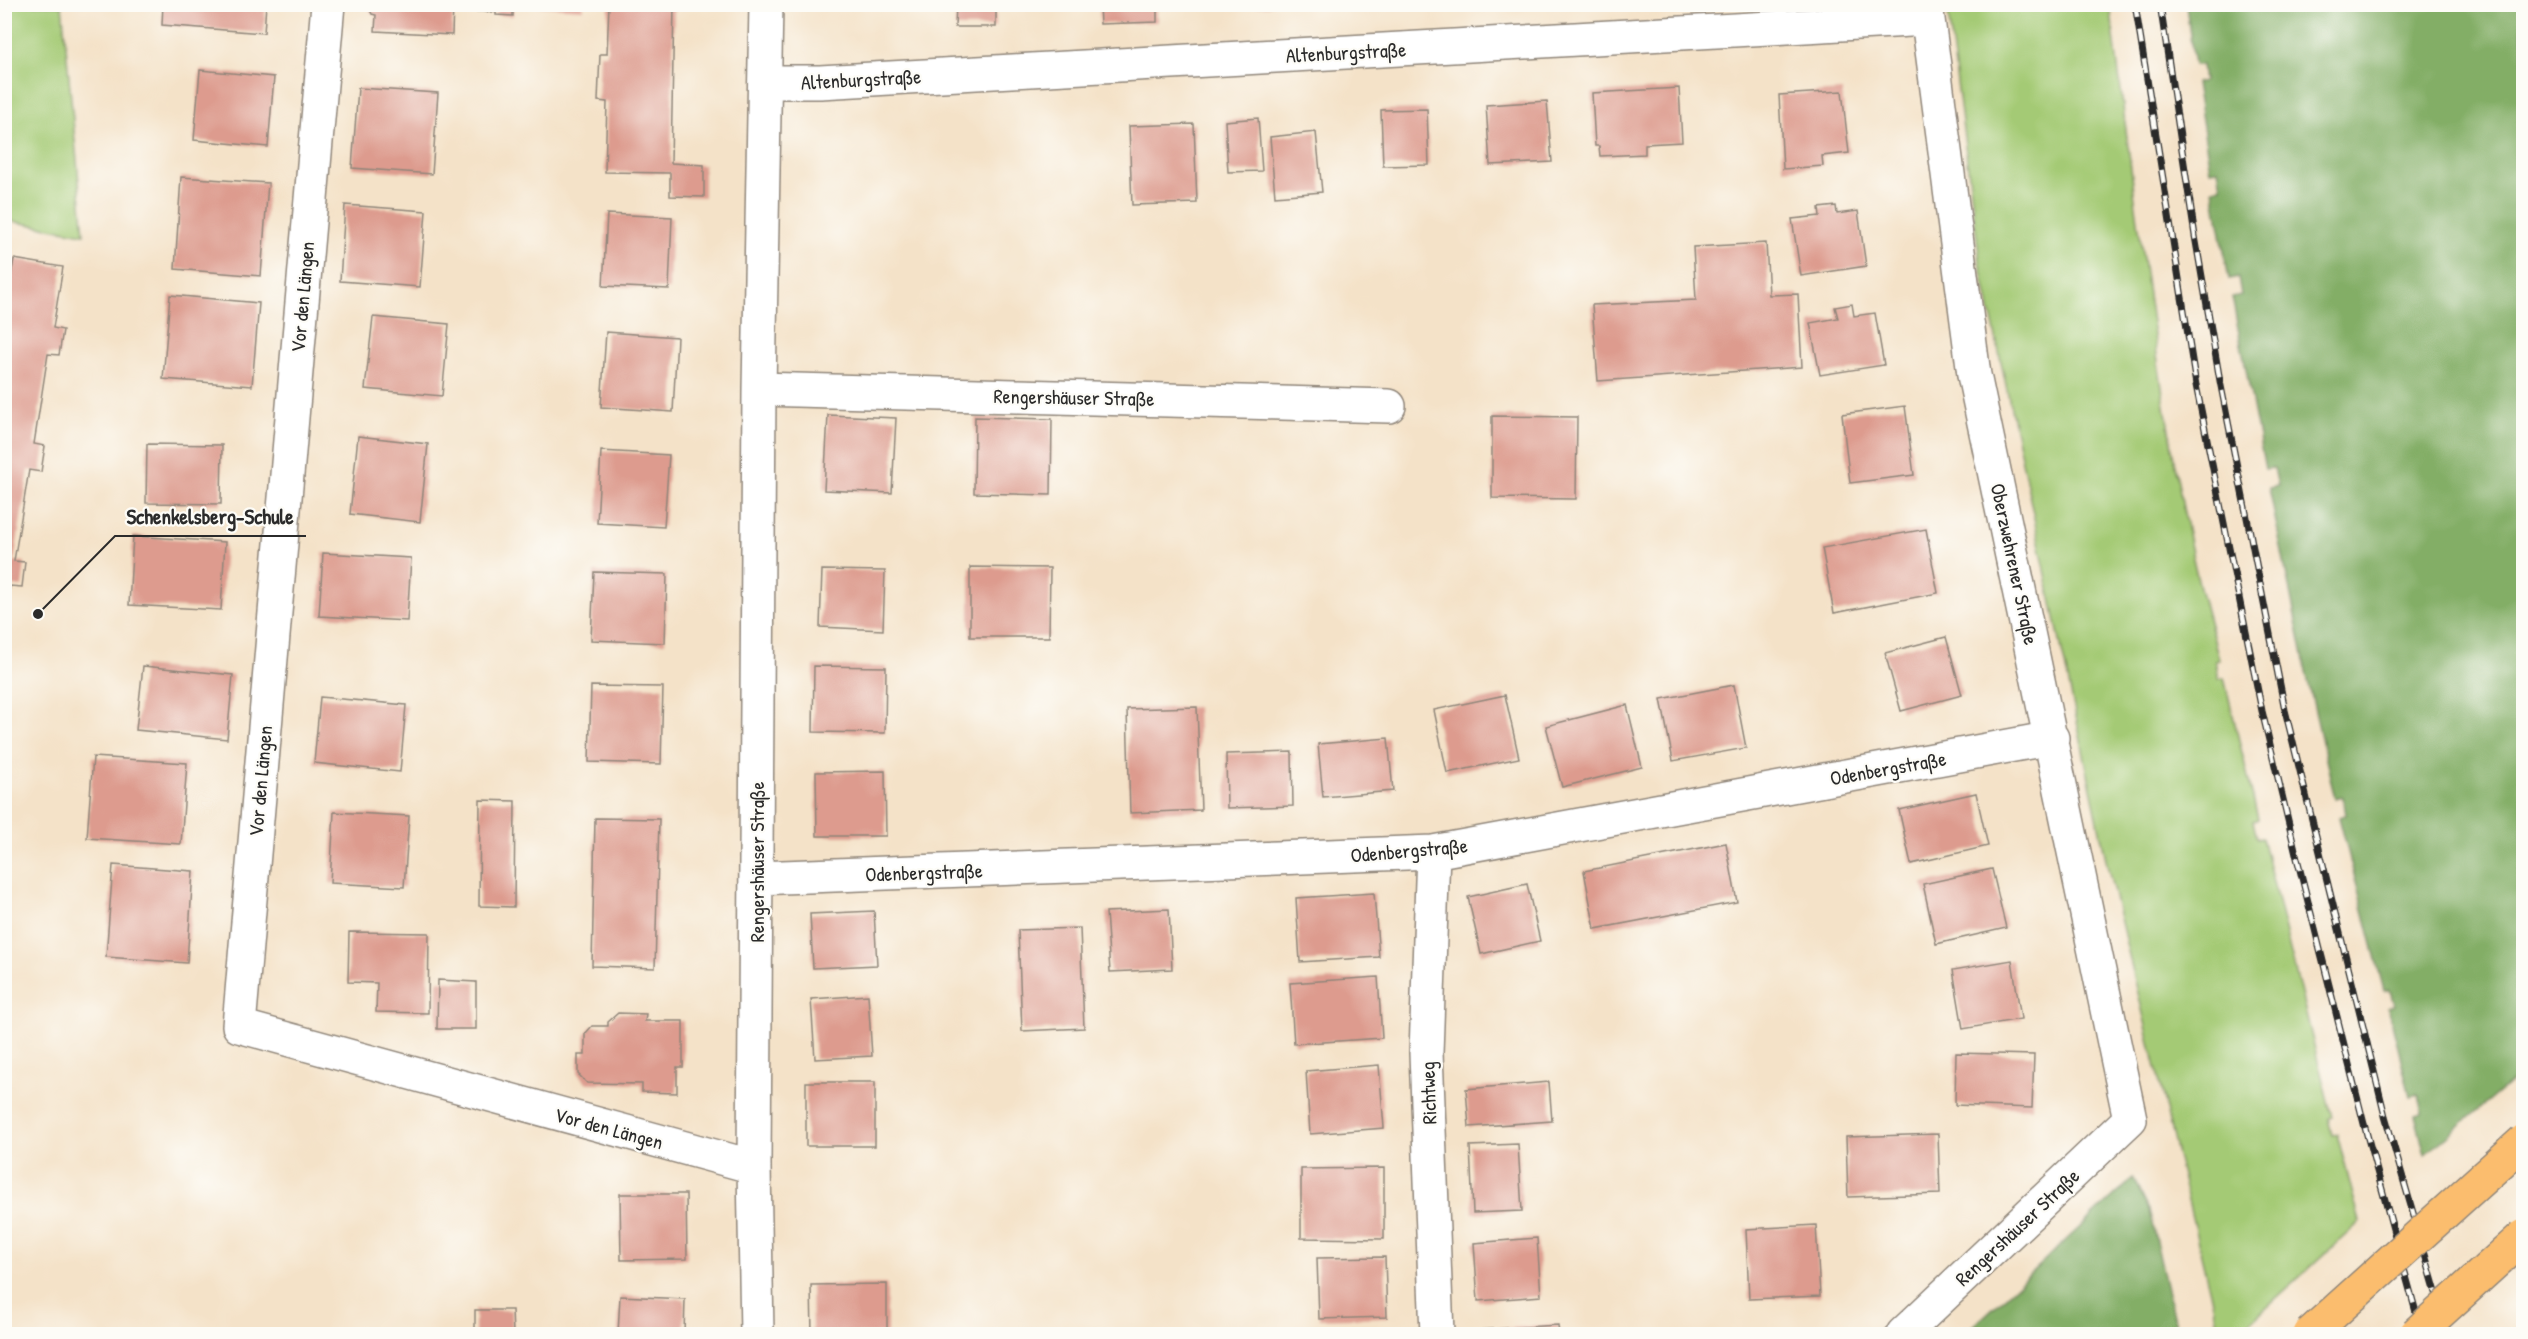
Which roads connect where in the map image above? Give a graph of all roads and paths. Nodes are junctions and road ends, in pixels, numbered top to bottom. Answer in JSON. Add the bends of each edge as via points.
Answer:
{"nodes":[{"id":1,"x":328,"y":4,"type":"edge"},
{"id":2,"x":766,"y":4,"type":"edge"},
{"id":3,"x":1927,"y":12,"type":"edge"},
{"id":4,"x":765,"y":82,"type":"junction"},
{"id":5,"x":759,"y":389,"type":"junction"},
{"id":6,"x":1389,"y":405,"type":"dead end"},
{"id":7,"x":2052,"y":738,"type":"junction"},
{"id":8,"x":1433,"y":852,"type":"junction"},
{"id":9,"x":756,"y":878,"type":"junction"},
{"id":10,"x":2130,"y":1119,"type":"joint"},
{"id":11,"x":2523,"y":1141,"type":"edge"},
{"id":12,"x":754,"y":1167,"type":"junction"},
{"id":13,"x":2523,"y":1236,"type":"edge"},
{"id":14,"x":758,"y":1335,"type":"edge"},
{"id":15,"x":1437,"y":1335,"type":"edge"},
{"id":16,"x":1903,"y":1335,"type":"edge"},
{"id":17,"x":2310,"y":1335,"type":"edge"},
{"id":18,"x":2416,"y":1335,"type":"edge"}],
"edges":[{"from":1,"to":12,"type":"street","name":"Vor den Längen","via":[[238,1026]]},
{"from":2,"to":4,"type":"street","name":"Rengershäuser Straße"},
{"from":3,"to":4,"type":"street","name":"Altenburgstraße","via":[[820,82]]},
{"from":3,"to":7,"type":"street","name":"Oberzwehrener Straße","via":[[1974,375]]},
{"from":4,"to":5,"type":"street","name":"Rengershäuser Straße"},
{"from":5,"to":6,"type":"street","name":"Rengershäuser Straße"},
{"from":5,"to":9,"type":"street","name":"Rengershäuser Straße"},
{"from":7,"to":8,"type":"street","name":"Odenbergstraße"},
{"from":7,"to":10,"type":"street","name":"Oberzwehrener Straße"},
{"from":8,"to":9,"type":"street","name":"Odenbergstraße"},
{"from":8,"to":15,"type":"street","name":"Richtweg","via":[[1426,1053]]},
{"from":9,"to":12,"type":"street","name":"Rengershäuser Straße"},
{"from":10,"to":16,"type":"street","name":"Rengershäuser Straße"},
{"from":11,"to":17,"type":"highway","bridge":true},
{"from":12,"to":14,"type":"street","name":"Rengershäuser Straße"},
{"from":13,"to":18,"type":"highway","bridge":true}]}
